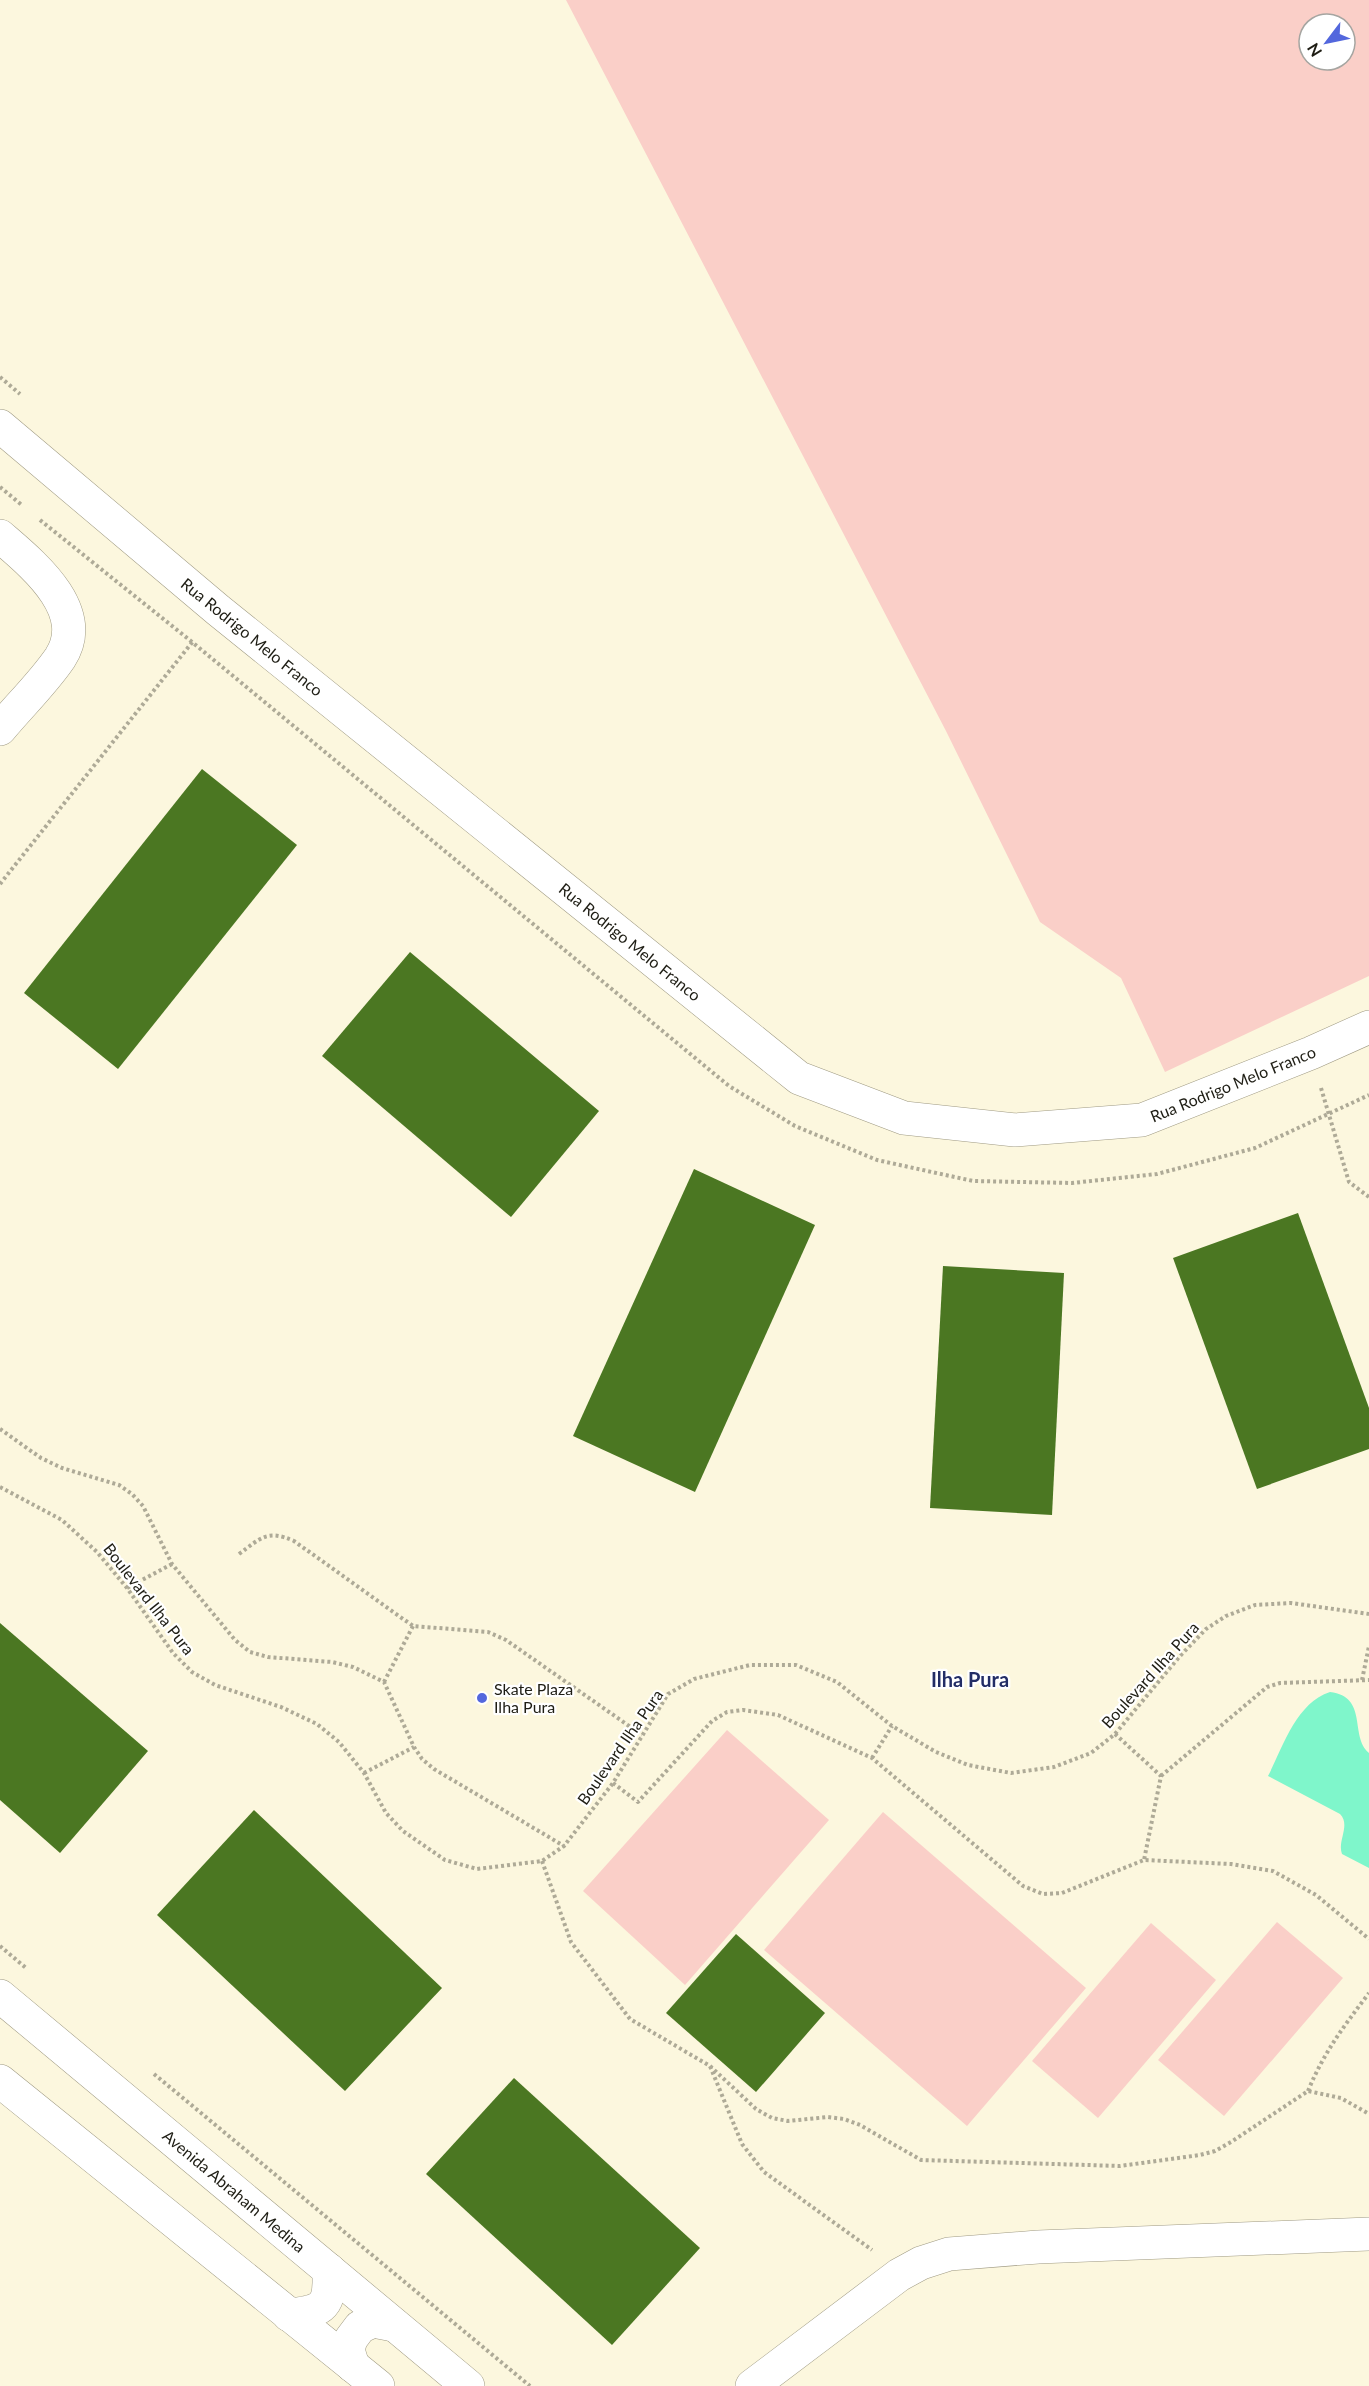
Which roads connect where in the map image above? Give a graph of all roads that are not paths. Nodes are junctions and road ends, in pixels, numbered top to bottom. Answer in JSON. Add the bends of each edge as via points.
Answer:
{"nodes":[{"id":1,"x":0,"y":426,"type":"edge"},
{"id":2,"x":0,"y":536,"type":"edge"},
{"id":3,"x":0,"y":729,"type":"edge"},
{"id":4,"x":1369,"y":1027,"type":"edge"},
{"id":5,"x":0,"y":1996,"type":"edge"},
{"id":6,"x":0,"y":2081,"type":"edge"},
{"id":7,"x":1369,"y":2234,"type":"edge"},
{"id":8,"x":329,"y":2270,"type":"junction"},
{"id":9,"x":289,"y":2315,"type":"junction"},
{"id":10,"x":394,"y":2325,"type":"junction"},
{"id":11,"x":353,"y":2366,"type":"junction"},
{"id":12,"x":378,"y":2386,"type":"edge"},
{"id":13,"x":468,"y":2386,"type":"edge"},
{"id":14,"x":752,"y":2386,"type":"edge"}],
"edges":[{"from":1,"to":4,"type":"street","name":"Rua Rodrigo Melo Franco","via":[[218,610],[799,1078],[904,1118],[1015,1130],[1142,1120]]},
{"from":2,"to":3,"type":"street","via":[[54,588],[65,611],[68,634],[61,656]]},
{"from":5,"to":8,"type":"street","name":"Avenida Abraham Medina"},
{"from":6,"to":9,"type":"street"},
{"from":7,"to":14,"type":"street","via":[[949,2254],[899,2275]]},
{"from":8,"to":9,"type":"street","via":[[328,2298],[321,2308]]},
{"from":8,"to":10,"type":"street","name":"Avenida Abraham Medina"},
{"from":9,"to":11,"type":"street"},
{"from":10,"to":11,"type":"street","via":[[372,2321],[360,2328],[348,2350]]},
{"from":10,"to":13,"type":"street","name":"Avenida Abraham Medina"},
{"from":11,"to":12,"type":"street"}]}
